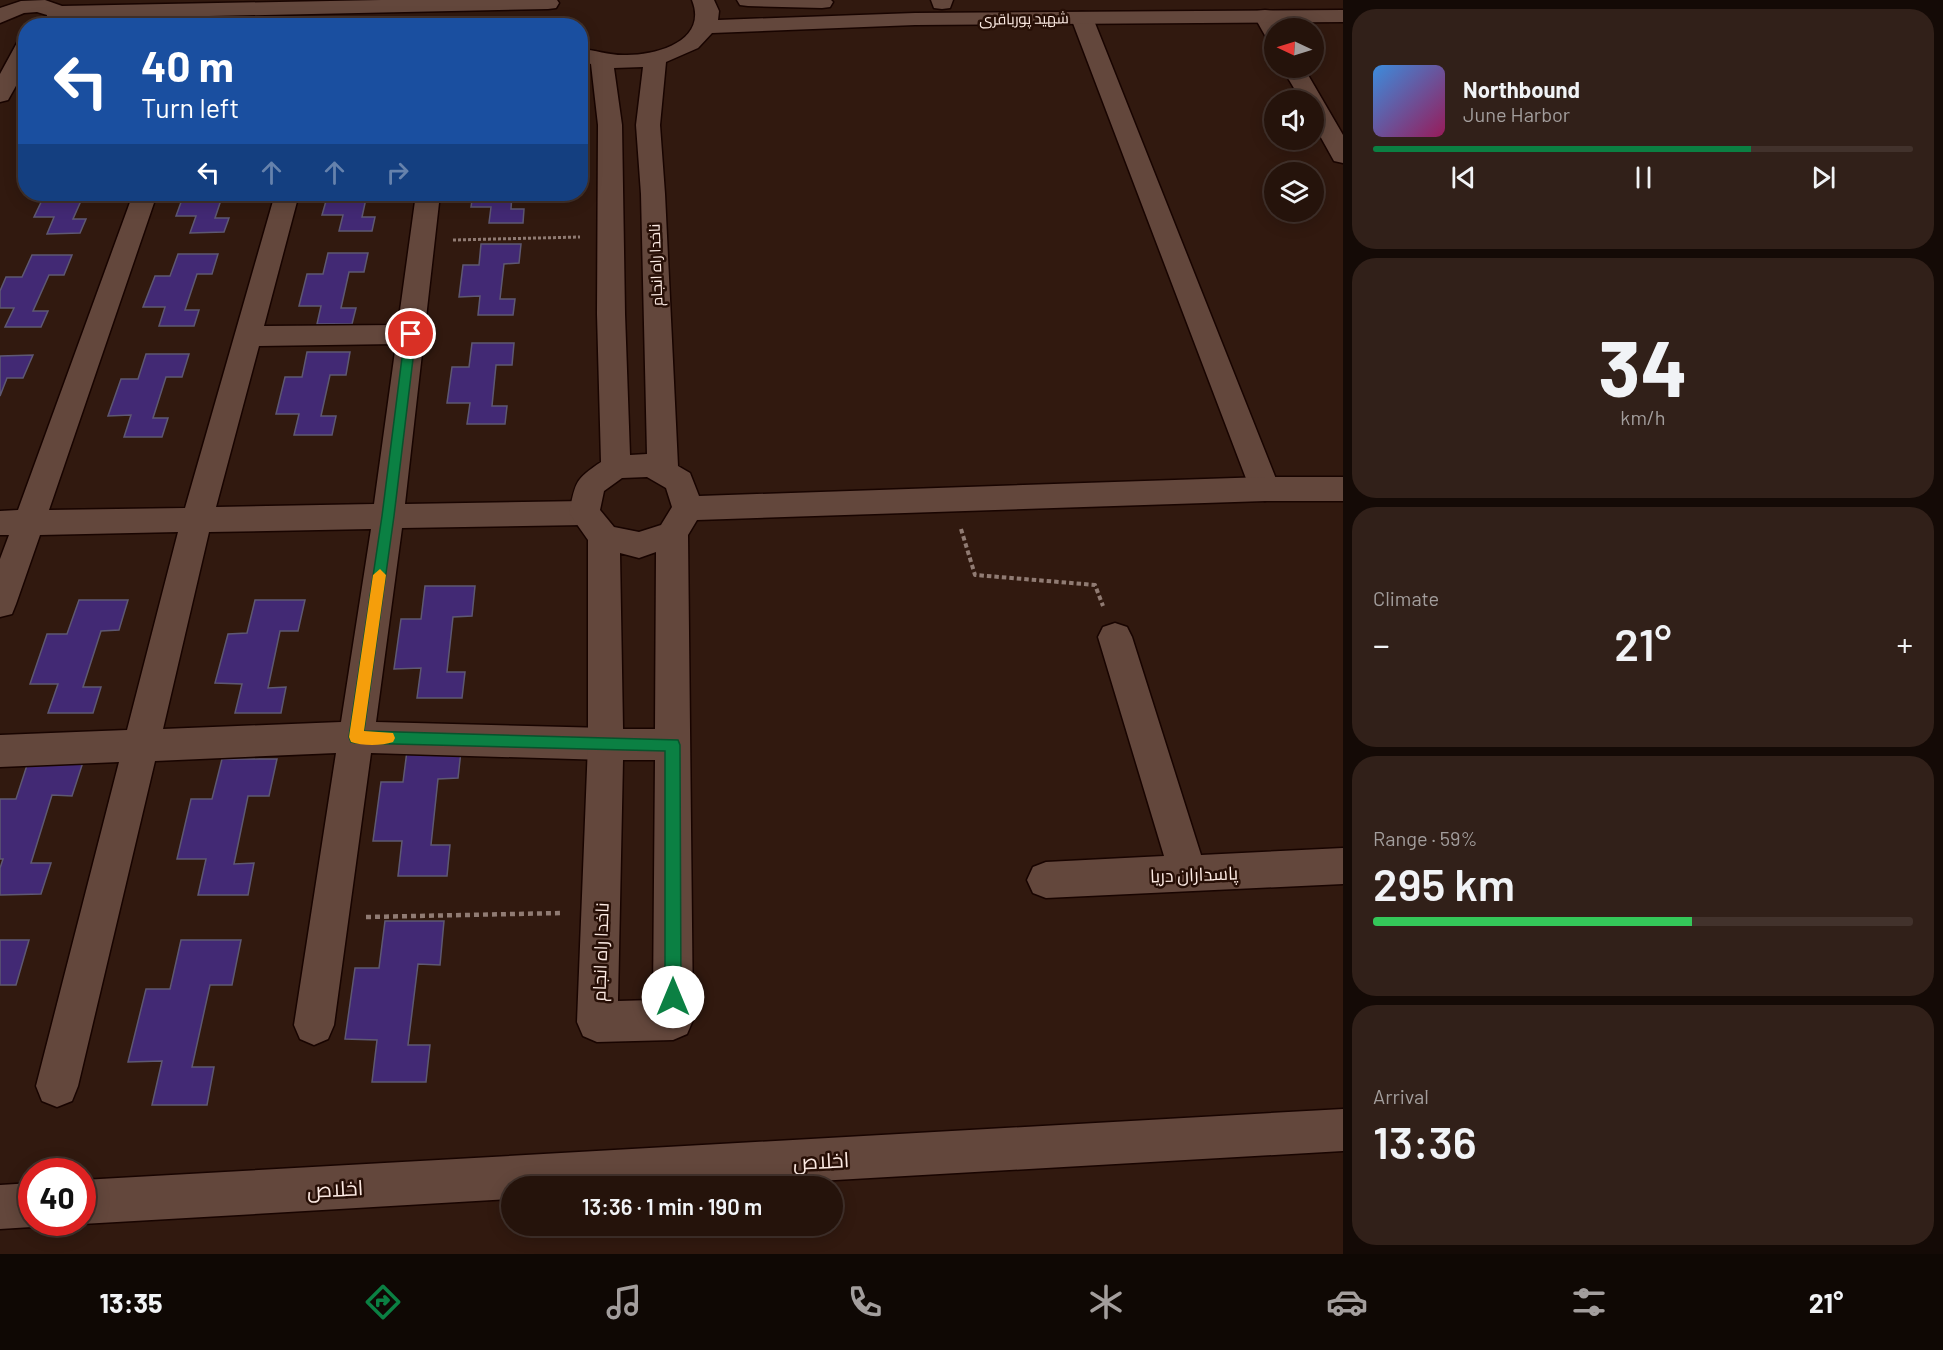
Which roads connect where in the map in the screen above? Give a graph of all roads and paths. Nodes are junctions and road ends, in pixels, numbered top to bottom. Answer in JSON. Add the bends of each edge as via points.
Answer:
{"nodes":[{"id":1,"x":703,"y":0,"type":"edge"},
{"id":2,"x":748,"y":0,"type":"edge"},
{"id":3,"x":820,"y":1,"type":"edge"},
{"id":4,"x":942,"y":1,"type":"edge"},
{"id":5,"x":550,"y":2,"type":"edge"},
{"id":6,"x":452,"y":3,"type":"edge"},
{"id":7,"x":1343,"y":3,"type":"edge"},
{"id":8,"x":1080,"y":7,"type":"edge"},
{"id":9,"x":50,"y":11,"type":"edge"},
{"id":10,"x":341,"y":11,"type":"edge"},
{"id":11,"x":913,"y":11,"type":"junction"},
{"id":12,"x":209,"y":12,"type":"edge"},
{"id":13,"x":2,"y":14,"type":"edge"},
{"id":14,"x":1343,"y":16,"type":"edge"},
{"id":15,"x":544,"y":18,"type":"edge"},
{"id":16,"x":1324,"y":18,"type":"edge"},
{"id":17,"x":1264,"y":24,"type":"edge"},
{"id":18,"x":705,"y":27,"type":"junction"},
{"id":19,"x":0,"y":40,"type":"edge"},
{"id":20,"x":18,"y":44,"type":"edge"},
{"id":21,"x":591,"y":57,"type":"edge"},
{"id":22,"x":655,"y":59,"type":"junction"},
{"id":23,"x":18,"y":60,"type":"edge"},
{"id":24,"x":0,"y":95,"type":"edge"},
{"id":25,"x":1324,"y":122,"type":"edge"},
{"id":26,"x":1343,"y":156,"type":"edge"},
{"id":27,"x":652,"y":194,"type":"junction"},
{"id":28,"x":610,"y":196,"type":"junction"},
{"id":29,"x":142,"y":201,"type":"edge"},
{"id":30,"x":286,"y":201,"type":"edge"},
{"id":31,"x":427,"y":201,"type":"edge"},
{"id":32,"x":610,"y":236,"type":"junction"},
{"id":33,"x":422,"y":240,"type":"junction"},
{"id":34,"x":657,"y":313,"type":"junction"},
{"id":35,"x":611,"y":314,"type":"junction"},
{"id":36,"x":411,"y":334,"type":"junction"},
{"id":37,"x":248,"y":336,"type":"junction"},
{"id":38,"x":616,"y":467,"type":"junction"},
{"id":39,"x":663,"y":472,"type":"junction"},
{"id":40,"x":1265,"y":489,"type":"junction"},
{"id":41,"x":1343,"y":489,"type":"edge"},
{"id":42,"x":952,"y":500,"type":"junction"},
{"id":43,"x":388,"y":516,"type":"junction"},
{"id":44,"x":197,"y":519,"type":"junction"},
{"id":45,"x":680,"y":521,"type":"junction"},
{"id":46,"x":15,"y":523,"type":"edge"},
{"id":47,"x":594,"y":525,"type":"junction"},
{"id":48,"x":0,"y":604,"type":"edge"},
{"id":49,"x":1115,"y":637,"type":"joint"},
{"id":50,"x":356,"y":737,"type":"junction"},
{"id":51,"x":141,"y":744,"type":"junction"},
{"id":52,"x":606,"y":744,"type":"junction"},
{"id":53,"x":673,"y":745,"type":"junction"},
{"id":54,"x":0,"y":751,"type":"edge"},
{"id":55,"x":1343,"y":866,"type":"edge"},
{"id":56,"x":1188,"y":874,"type":"junction"},
{"id":57,"x":1046,"y":880,"type":"dead end"},
{"id":58,"x":601,"y":913,"type":"junction"},
{"id":59,"x":330,"y":917,"type":"junction"},
{"id":60,"x":314,"y":1025,"type":"dead end"},
{"id":61,"x":57,"y":1086,"type":"dead end"},
{"id":62,"x":1343,"y":1130,"type":"edge"},
{"id":63,"x":96,"y":1201,"type":"edge"},
{"id":64,"x":18,"y":1206,"type":"edge"},
{"id":65,"x":0,"y":1207,"type":"edge"}],
"edges":[{"from":1,"to":18,"type":"street","via":[[708,13]]},
{"from":2,"to":3,"type":"street","name":"شهید پورباقری"},
{"from":3,"to":11,"type":"street","name":"شهید پورباقری"},
{"from":4,"to":8,"type":"street","name":"شهید پورباقری"},
{"from":4,"to":11,"type":"street","name":"شهید پورباقری"},
{"from":5,"to":6,"type":"street"},
{"from":5,"to":15,"type":"street"},
{"from":6,"to":10,"type":"street"},
{"from":7,"to":8,"type":"street","name":"شهید پورباقری"},
{"from":8,"to":11,"type":"street","name":"شهید پورباقری"},
{"from":8,"to":17,"type":"street","name":"شهید پورباقری"},
{"from":8,"to":40,"type":"street"},
{"from":9,"to":12,"type":"street"},
{"from":9,"to":13,"type":"street","via":[[23,7]]},
{"from":10,"to":12,"type":"street"},
{"from":11,"to":18,"type":"street","name":"شهید پورباقری"},
{"from":14,"to":16,"type":"street","name":"شهید پورباقری"},
{"from":18,"to":22,"type":"street","via":[[695,40],[678,51]]},
{"from":19,"to":20,"type":"street"},
{"from":21,"to":22,"type":"street","via":[[629,62]]},
{"from":21,"to":28,"type":"street","via":[[610,125]]},
{"from":22,"to":27,"type":"street","name":"ناخدا راه انجام","via":[[648,125]]},
{"from":23,"to":24,"type":"street"},
{"from":25,"to":26,"type":"street"},
{"from":27,"to":28,"type":"street"},
{"from":27,"to":34,"type":"street","name":"ناخدا راه انجام"},
{"from":28,"to":32,"type":"street"},
{"from":29,"to":46,"type":"street"},
{"from":30,"to":37,"type":"street"},
{"from":31,"to":33,"type":"street"},
{"from":32,"to":33,"type":"path"},
{"from":32,"to":35,"type":"street"},
{"from":33,"to":36,"type":"street"},
{"from":34,"to":35,"type":"street"},
{"from":34,"to":39,"type":"street","name":"ناخدا راه انجام"},
{"from":35,"to":38,"type":"street"},
{"from":36,"to":37,"type":"street"},
{"from":36,"to":43,"type":"street"},
{"from":37,"to":44,"type":"street"},
{"from":38,"to":39,"type":"street","via":[[651,465]]},
{"from":38,"to":47,"type":"street","via":[[590,485]]},
{"from":39,"to":45,"type":"street","via":[[679,481]]},
{"from":40,"to":41,"type":"street"},
{"from":40,"to":42,"type":"street"},
{"from":42,"to":45,"type":"street"},
{"from":42,"to":49,"type":"path","via":[[975,574],[1095,585]]},
{"from":43,"to":44,"type":"street"},
{"from":43,"to":47,"type":"street"},
{"from":43,"to":50,"type":"street"},
{"from":44,"to":46,"type":"street"},
{"from":44,"to":51,"type":"street"},
{"from":45,"to":47,"type":"street","via":[[639,545]]},
{"from":45,"to":53,"type":"street","name":"ناخدا راه انجام"},
{"from":46,"to":48,"type":"street"},
{"from":47,"to":52,"type":"street","name":"ناخدا راه انجام"},
{"from":49,"to":56,"type":"street"},
{"from":50,"to":51,"type":"street"},
{"from":50,"to":52,"type":"street"},
{"from":50,"to":59,"type":"street"},
{"from":51,"to":54,"type":"street"},
{"from":51,"to":61,"type":"street"},
{"from":52,"to":53,"type":"street"},
{"from":52,"to":58,"type":"street","name":"ناخدا راه انجام"},
{"from":53,"to":58,"type":"street","name":"ناخدا راه انجام","via":[[673,1020],[597,1022]]},
{"from":55,"to":56,"type":"street","name":"پاسداران دریا"},
{"from":56,"to":57,"type":"street","name":"پاسداران دریا"},
{"from":58,"to":59,"type":"path"},
{"from":59,"to":60,"type":"street"},
{"from":62,"to":63,"type":"street","name":"اخلاص"},
{"from":64,"to":65,"type":"street"}]}
